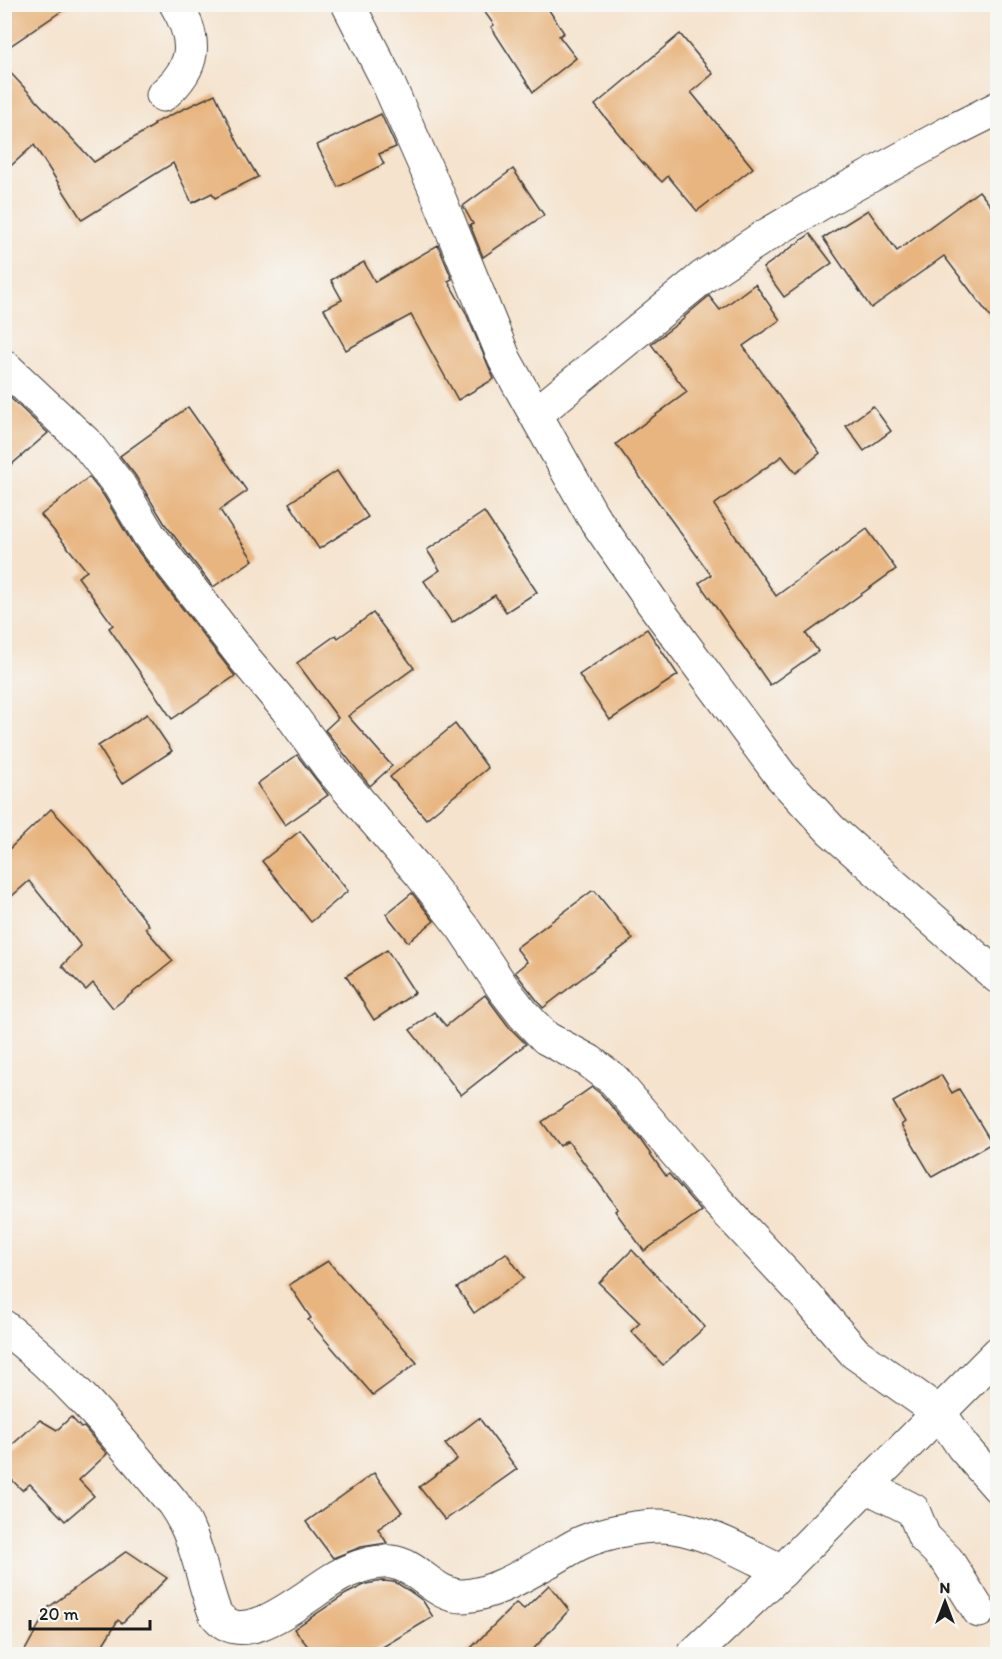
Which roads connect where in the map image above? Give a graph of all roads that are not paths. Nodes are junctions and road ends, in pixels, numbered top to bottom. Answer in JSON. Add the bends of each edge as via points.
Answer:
{"nodes":[{"id":1,"x":176,"y":4,"type":"edge"},
{"id":2,"x":348,"y":4,"type":"edge"},
{"id":3,"x":163,"y":95,"type":"dead end"},
{"id":4,"x":998,"y":108,"type":"edge"},
{"id":5,"x":4,"y":366,"type":"edge"},
{"id":6,"x":536,"y":414,"type":"junction"},
{"id":7,"x":998,"y":977,"type":"edge"},
{"id":8,"x":4,"y":1327,"type":"edge"},
{"id":9,"x":998,"y":1353,"type":"edge"},
{"id":10,"x":940,"y":1413,"type":"junction"},
{"id":11,"x":866,"y":1486,"type":"junction"},
{"id":12,"x":998,"y":1487,"type":"edge"},
{"id":13,"x":782,"y":1571,"type":"junction"},
{"id":14,"x":980,"y":1611,"type":"dead end"},
{"id":15,"x":694,"y":1654,"type":"edge"}],
"edges":[{"from":1,"to":3,"type":"street","via":[[188,28],[189,64],[177,83]]},
{"from":2,"to":6,"type":"street","via":[[437,193],[505,360]]},
{"from":4,"to":6,"type":"street","via":[[752,244],[703,277]]},
{"from":5,"to":10,"type":"street","via":[[86,443],[119,485],[162,552],[330,768],[420,873],[530,1021],[546,1038],[589,1061],[614,1080],[855,1353]]},
{"from":6,"to":7,"type":"street","via":[[592,515],[781,776],[831,830]]},
{"from":8,"to":13,"type":"street","via":[[53,1366],[92,1406],[182,1515],[215,1613],[230,1629],[246,1630],[271,1622],[331,1580],[374,1563],[392,1562],[409,1569],[451,1595],[477,1595],[583,1542],[640,1527],[672,1527],[707,1537]]},
{"from":9,"to":10,"type":"street"},
{"from":10,"to":11,"type":"street"},
{"from":10,"to":12,"type":"street"},
{"from":11,"to":13,"type":"street"},
{"from":11,"to":14,"type":"street","via":[[913,1510],[924,1537],[947,1560]]},
{"from":13,"to":15,"type":"street"}]}
